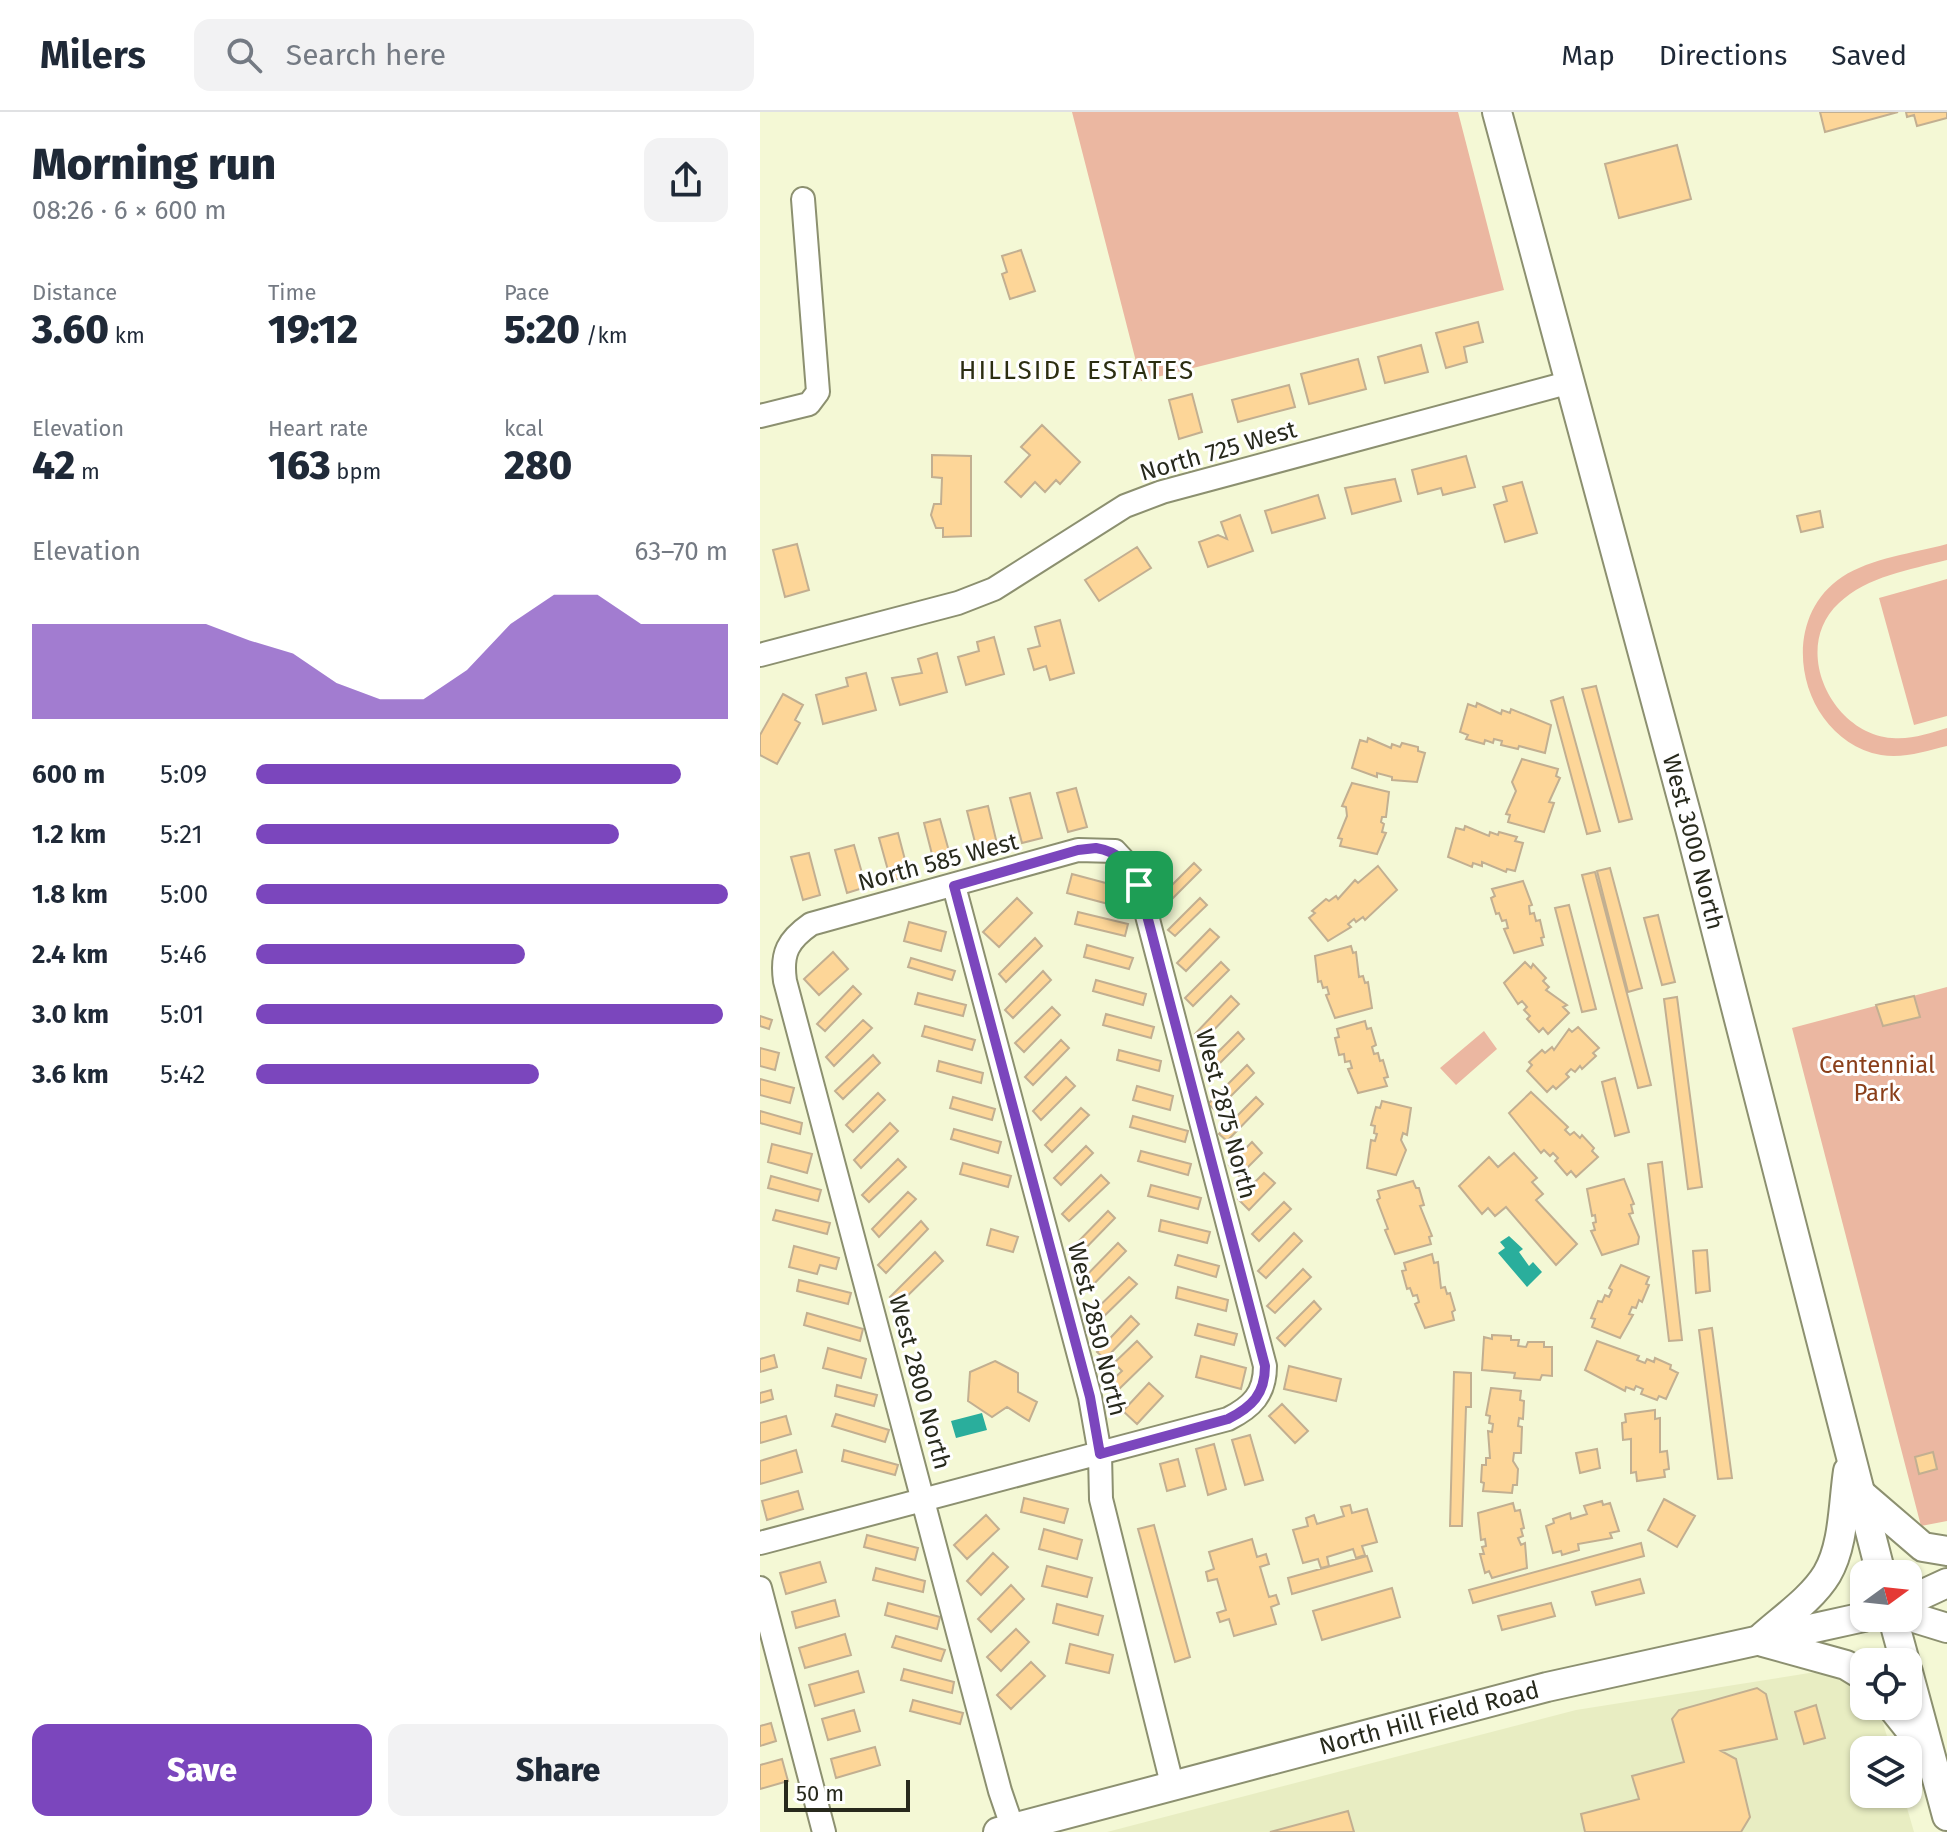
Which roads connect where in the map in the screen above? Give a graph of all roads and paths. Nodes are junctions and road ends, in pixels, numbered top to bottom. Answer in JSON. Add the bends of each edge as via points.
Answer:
{"nodes":[{"id":1,"x":1497,"y":112,"type":"edge"},
{"id":2,"x":803,"y":199,"type":"dead end"},
{"id":3,"x":1571,"y":382,"type":"junction"},
{"id":4,"x":760,"y":416,"type":"edge"},
{"id":5,"x":760,"y":655,"type":"edge"},
{"id":6,"x":1115,"y":851,"type":"joint"},
{"id":7,"x":954,"y":886,"type":"junction"},
{"id":8,"x":785,"y":948,"type":"joint"},
{"id":9,"x":1100,"y":1454,"type":"junction"},
{"id":10,"x":1850,"y":1459,"type":"junction"},
{"id":11,"x":1859,"y":1492,"type":"junction"},
{"id":12,"x":924,"y":1500,"type":"junction"},
{"id":13,"x":760,"y":1543,"type":"edge"},
{"id":14,"x":1947,"y":1551,"type":"edge"},
{"id":15,"x":1877,"y":1560,"type":"edge"},
{"id":16,"x":1947,"y":1583,"type":"edge"},
{"id":17,"x":760,"y":1588,"type":"edge"},
{"id":18,"x":1922,"y":1595,"type":"edge"},
{"id":19,"x":1850,"y":1620,"type":"edge"},
{"id":20,"x":1922,"y":1620,"type":"edge"},
{"id":21,"x":1947,"y":1628,"type":"edge"},
{"id":22,"x":1759,"y":1640,"type":"junction"},
{"id":23,"x":1850,"y":1667,"type":"edge"},
{"id":24,"x":1902,"y":1720,"type":"edge"},
{"id":25,"x":1921,"y":1720,"type":"edge"},
{"id":26,"x":1931,"y":1756,"type":"junction"},
{"id":27,"x":1173,"y":1788,"type":"junction"},
{"id":28,"x":1947,"y":1816,"type":"edge"},
{"id":29,"x":1008,"y":1831,"type":"edge"},
{"id":30,"x":824,"y":1832,"type":"edge"}],
"edges":[{"from":1,"to":3,"type":"main road","name":"West 3000 North"},
{"from":2,"to":4,"type":"street","via":[[818,392],[809,404]]},
{"from":3,"to":5,"type":"street","name":"North 725 West","via":[[1162,492],[1125,506],[994,589]]},
{"from":3,"to":10,"type":"main road","name":"West 3000 North"},
{"from":6,"to":7,"type":"street","name":"North 585 West","via":[[1078,850]]},
{"from":6,"to":9,"type":"street","name":"West 2875 North","via":[[1139,885],[1258,1336],[1265,1381],[1247,1410],[1228,1419]]},
{"from":7,"to":8,"type":"street","name":"North 585 West","via":[[811,924]]},
{"from":7,"to":9,"type":"street","name":"West 2850 North","via":[[1090,1397]]},
{"from":8,"to":12,"type":"street","name":"West 2800 North","via":[[785,981]]},
{"from":9,"to":12,"type":"street"},
{"from":9,"to":27,"type":"street","name":"West 2850 North","via":[[1101,1499]]},
{"from":10,"to":11,"type":"main road","name":"West 3000 North"},
{"from":10,"to":22,"type":"main road","via":[[1838,1544],[1828,1571]]},
{"from":11,"to":14,"type":"main road","via":[[1923,1547]]},
{"from":11,"to":15,"type":"main road","name":"West 3000 North"},
{"from":12,"to":13,"type":"street"},
{"from":12,"to":29,"type":"street","name":"West 2800 North"},
{"from":16,"to":18,"type":"main road"},
{"from":17,"to":30,"type":"street"},
{"from":19,"to":22,"type":"main road","name":"North Hill Field Road"},
{"from":20,"to":21,"type":"main road"},
{"from":22,"to":23,"type":"main road"},
{"from":22,"to":27,"type":"main road","name":"North Hill Field Road","via":[[1547,1687]]},
{"from":24,"to":26,"type":"main road"},
{"from":25,"to":26,"type":"main road"},
{"from":26,"to":28,"type":"main road"},
{"from":27,"to":29,"type":"main road","name":"North Hill Field Road"}]}
